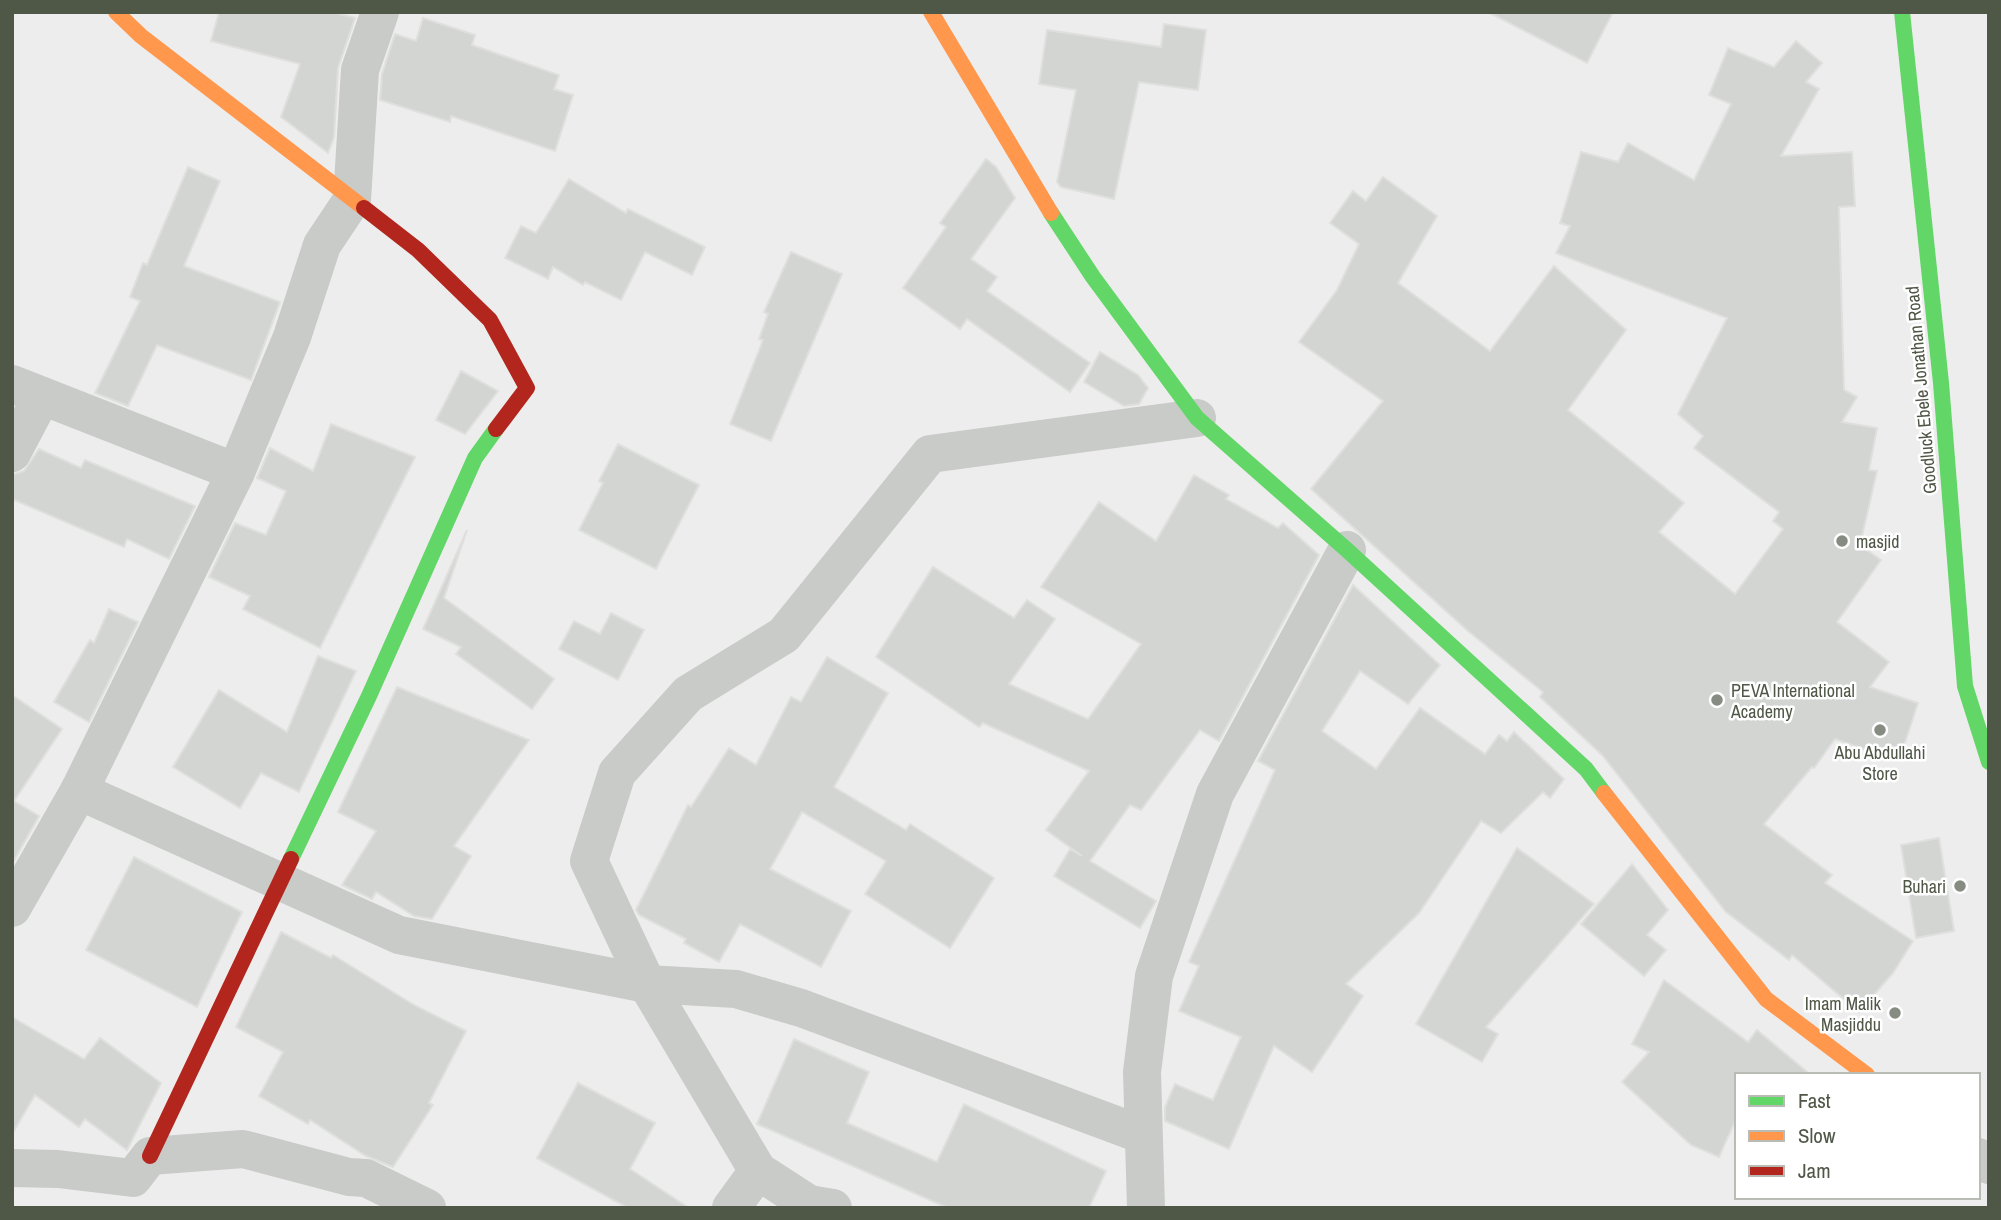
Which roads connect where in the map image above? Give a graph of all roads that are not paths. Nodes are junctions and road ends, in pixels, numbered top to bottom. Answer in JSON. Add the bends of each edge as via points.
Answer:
{"nodes":[{"id":1,"x":116,"y":12,"type":"edge"},
{"id":2,"x":380,"y":12,"type":"edge"},
{"id":3,"x":931,"y":12,"type":"edge"},
{"id":4,"x":1902,"y":12,"type":"edge"},
{"id":5,"x":352,"y":200,"type":"junction"},
{"id":6,"x":27,"y":390,"type":"edge"},
{"id":7,"x":1197,"y":418,"type":"junction"},
{"id":8,"x":12,"y":453,"type":"edge"},
{"id":9,"x":236,"y":472,"type":"junction"},
{"id":10,"x":1347,"y":550,"type":"junction"},
{"id":11,"x":1989,"y":762,"type":"edge"},
{"id":12,"x":79,"y":791,"type":"junction"},
{"id":13,"x":280,"y":882,"type":"junction"},
{"id":14,"x":12,"y":908,"type":"edge"},
{"id":15,"x":647,"y":984,"type":"junction"},
{"id":16,"x":1864,"y":1073,"type":"edge"},
{"id":17,"x":1143,"y":1135,"type":"junction"},
{"id":18,"x":12,"y":1168,"type":"edge"},
{"id":19,"x":758,"y":1171,"type":"junction"},
{"id":20,"x":134,"y":1181,"type":"edge"},
{"id":21,"x":427,"y":1208,"type":"edge"},
{"id":22,"x":731,"y":1208,"type":"edge"},
{"id":23,"x":833,"y":1208,"type":"edge"},
{"id":24,"x":1146,"y":1208,"type":"edge"}],
"edges":[{"from":1,"to":5,"type":"street"},
{"from":2,"to":5,"type":"street","via":[[360,71]]},
{"from":3,"to":7,"type":"street","via":[[1021,167],[1093,277]]},
{"from":4,"to":11,"type":"street","name":"Goodluck Ebele Jonathan Road","via":[[1941,383],[1965,686]]},
{"from":5,"to":9,"type":"street","via":[[322,245],[292,337]]},
{"from":5,"to":13,"type":"street","via":[[418,250],[491,320],[527,388],[475,458]]},
{"from":6,"to":8,"type":"street"},
{"from":6,"to":9,"type":"street"},
{"from":7,"to":10,"type":"street"},
{"from":7,"to":15,"type":"street","via":[[930,454],[784,635],[688,694],[617,773],[589,861]]},
{"from":9,"to":12,"type":"street"},
{"from":10,"to":16,"type":"street","via":[[1586,769],[1766,999]]},
{"from":10,"to":17,"type":"street","via":[[1215,794],[1185,878],[1154,976],[1142,1072]]},
{"from":12,"to":13,"type":"street"},
{"from":12,"to":14,"type":"street"},
{"from":13,"to":15,"type":"street","via":[[399,935]]},
{"from":13,"to":20,"type":"street"},
{"from":15,"to":17,"type":"street","via":[[736,989],[801,1008]]},
{"from":15,"to":19,"type":"street"},
{"from":17,"to":24,"type":"street"},
{"from":18,"to":20,"type":"street","via":[[58,1169]]},
{"from":19,"to":22,"type":"street"},
{"from":19,"to":23,"type":"street","via":[[809,1204]]},
{"from":20,"to":21,"type":"street","via":[[243,1149],[366,1178]]}]}
